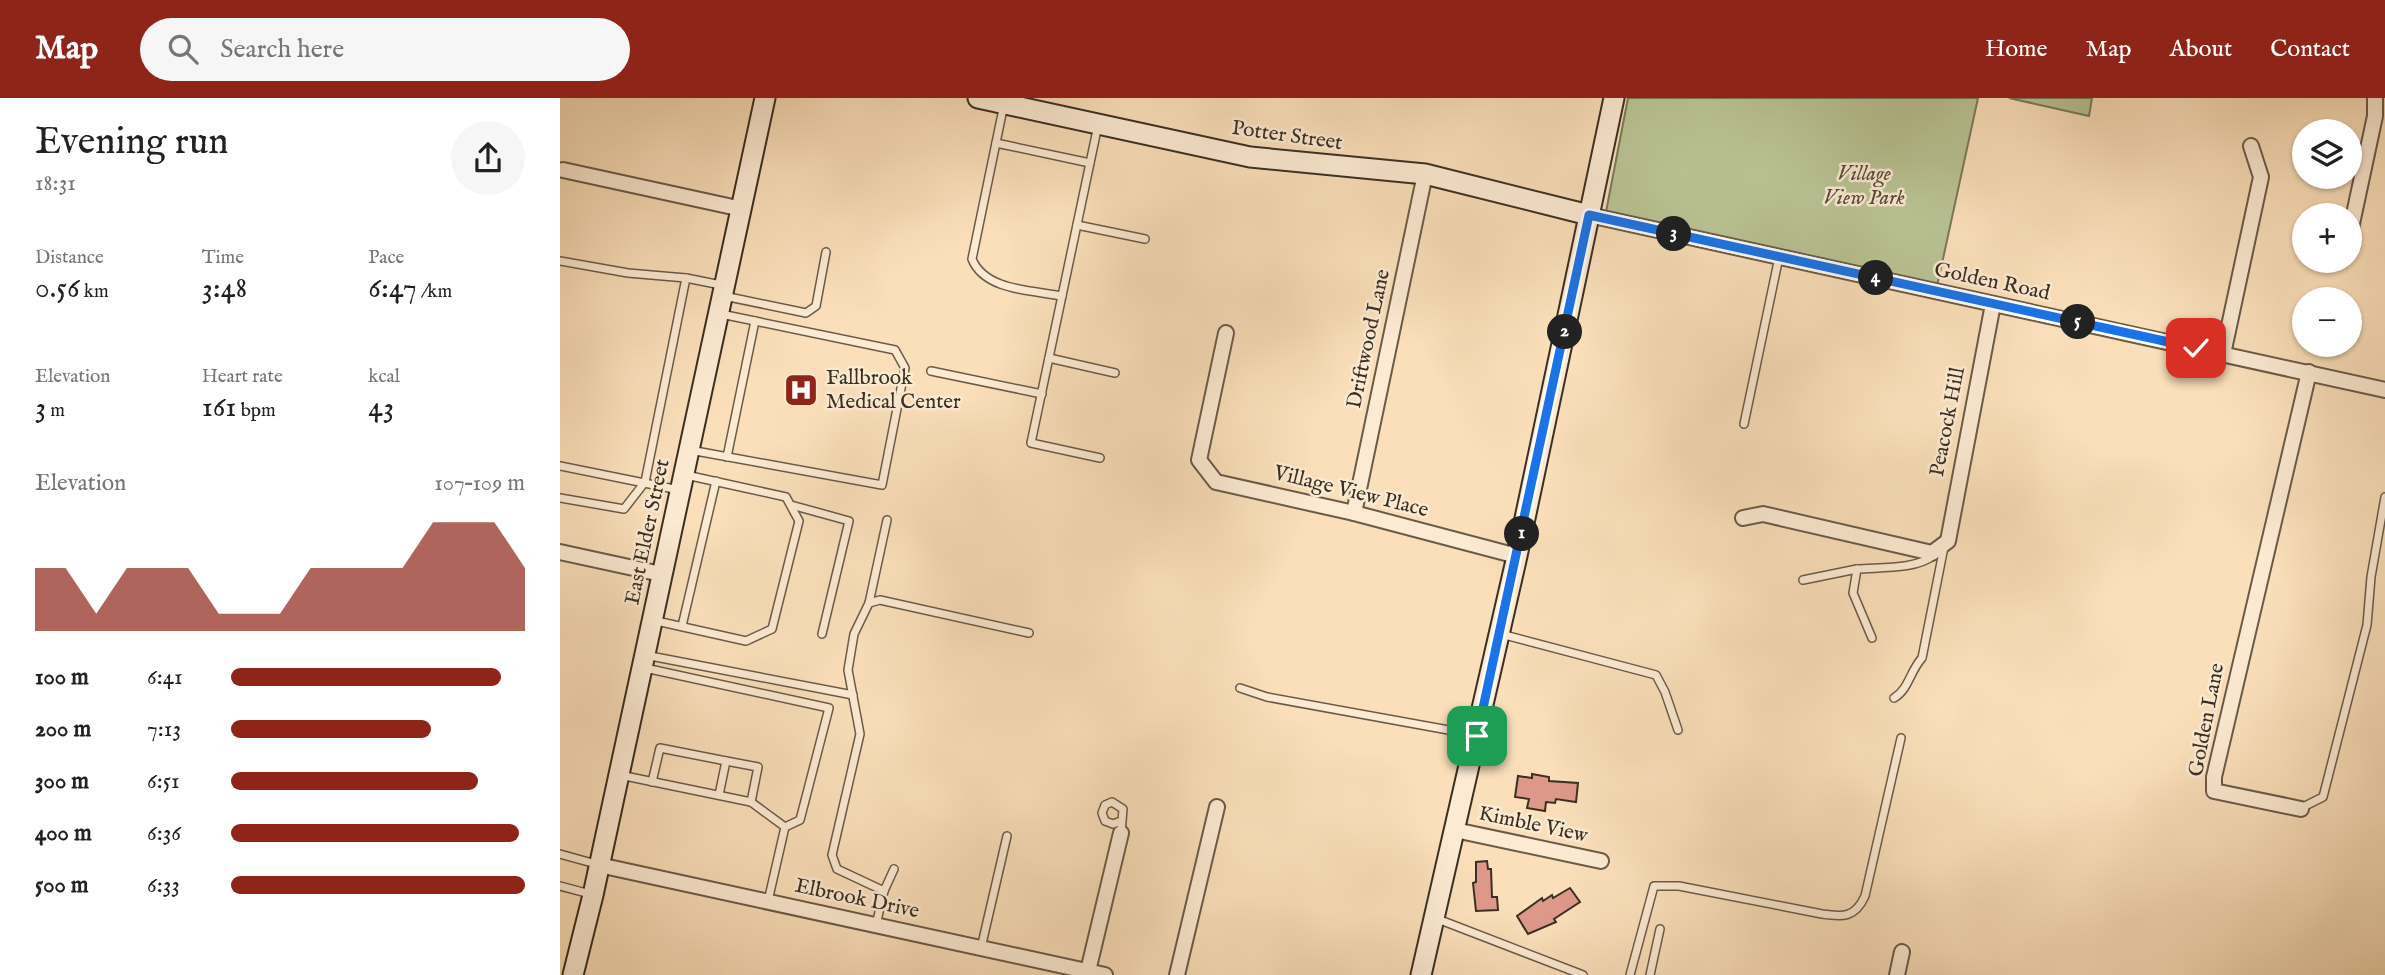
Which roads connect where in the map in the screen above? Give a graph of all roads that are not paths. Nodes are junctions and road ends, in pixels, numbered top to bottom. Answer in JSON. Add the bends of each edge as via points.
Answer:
{"nodes":[{"id":1,"x":765,"y":98,"type":"edge"},
{"id":2,"x":978,"y":98,"type":"edge"},
{"id":3,"x":1614,"y":98,"type":"edge"},
{"id":4,"x":2375,"y":98,"type":"edge"},
{"id":5,"x":1005,"y":103,"type":"junction"},
{"id":6,"x":1099,"y":122,"type":"junction"},
{"id":7,"x":996,"y":144,"type":"junction"},
{"id":8,"x":2251,"y":146,"type":"dead end"},
{"id":9,"x":1090,"y":163,"type":"junction"},
{"id":10,"x":563,"y":170,"type":"dead end"},
{"id":11,"x":1425,"y":174,"type":"junction"},
{"id":12,"x":2356,"y":203,"type":"edge"},
{"id":13,"x":742,"y":209,"type":"junction"},
{"id":14,"x":1589,"y":215,"type":"junction"},
{"id":15,"x":1077,"y":225,"type":"junction"},
{"id":16,"x":1145,"y":239,"type":"dead end"},
{"id":17,"x":826,"y":252,"type":"dead end"},
{"id":18,"x":1780,"y":257,"type":"junction"},
{"id":19,"x":560,"y":261,"type":"edge"},
{"id":20,"x":686,"y":278,"type":"junction"},
{"id":21,"x":1062,"y":296,"type":"junction"},
{"id":22,"x":723,"y":299,"type":"junction"},
{"id":23,"x":1993,"y":304,"type":"junction"},
{"id":24,"x":755,"y":321,"type":"junction"},
{"id":25,"x":1226,"y":333,"type":"dead end"},
{"id":26,"x":2223,"y":354,"type":"junction"},
{"id":27,"x":1049,"y":358,"type":"junction"},
{"id":28,"x":932,"y":371,"type":"dead end"},
{"id":29,"x":2309,"y":372,"type":"junction"},
{"id":30,"x":1115,"y":373,"type":"dead end"},
{"id":31,"x":2385,"y":390,"type":"edge"},
{"id":32,"x":1042,"y":394,"type":"junction"},
{"id":33,"x":1744,"y":424,"type":"dead end"},
{"id":34,"x":689,"y":450,"type":"junction"},
{"id":35,"x":727,"y":457,"type":"junction"},
{"id":36,"x":1100,"y":458,"type":"dead end"},
{"id":37,"x":560,"y":466,"type":"edge"},
{"id":38,"x":716,"y":481,"type":"junction"},
{"id":39,"x":645,"y":482,"type":"junction"},
{"id":40,"x":682,"y":482,"type":"junction"},
{"id":41,"x":2385,"y":497,"type":"edge"},
{"id":42,"x":560,"y":498,"type":"edge"},
{"id":43,"x":791,"y":505,"type":"junction"},
{"id":44,"x":1354,"y":513,"type":"junction"},
{"id":45,"x":1743,"y":518,"type":"dead end"},
{"id":46,"x":887,"y":520,"type":"dead end"},
{"id":47,"x":1942,"y":549,"type":"junction"},
{"id":48,"x":560,"y":552,"type":"edge"},
{"id":49,"x":1517,"y":556,"type":"junction"},
{"id":50,"x":1857,"y":569,"type":"junction"},
{"id":51,"x":661,"y":574,"type":"junction"},
{"id":52,"x":1803,"y":580,"type":"dead end"},
{"id":53,"x":869,"y":603,"type":"junction"},
{"id":54,"x":652,"y":619,"type":"junction"},
{"id":55,"x":682,"y":626,"type":"junction"},
{"id":56,"x":1029,"y":633,"type":"dead end"},
{"id":57,"x":822,"y":634,"type":"dead end"},
{"id":58,"x":1500,"y":634,"type":"junction"},
{"id":59,"x":1872,"y":638,"type":"dead end"},
{"id":60,"x":643,"y":661,"type":"junction"},
{"id":61,"x":1240,"y":688,"type":"dead end"},
{"id":62,"x":853,"y":695,"type":"junction"},
{"id":63,"x":1894,"y":698,"type":"dead end"},
{"id":64,"x":1678,"y":730,"type":"dead end"},
{"id":65,"x":1477,"y":736,"type":"junction"},
{"id":66,"x":1901,"y":738,"type":"dead end"},
{"id":67,"x":726,"y":761,"type":"junction"},
{"id":68,"x":619,"y":775,"type":"junction"},
{"id":69,"x":652,"y":782,"type":"junction"},
{"id":70,"x":719,"y":795,"type":"junction"},
{"id":71,"x":751,"y":802,"type":"junction"},
{"id":72,"x":1217,"y":807,"type":"dead end"},
{"id":73,"x":2301,"y":809,"type":"joint"},
{"id":74,"x":785,"y":827,"type":"junction"},
{"id":75,"x":1121,"y":827,"type":"dead end"},
{"id":76,"x":1455,"y":830,"type":"junction"},
{"id":77,"x":1007,"y":836,"type":"dead end"},
{"id":78,"x":560,"y":853,"type":"edge"},
{"id":79,"x":1601,"y":862,"type":"dead end"},
{"id":80,"x":599,"y":865,"type":"junction"},
{"id":81,"x":894,"y":869,"type":"dead end"},
{"id":82,"x":560,"y":887,"type":"edge"},
{"id":83,"x":884,"y":891,"type":"junction"},
{"id":84,"x":593,"y":895,"type":"junction"},
{"id":85,"x":768,"y":901,"type":"junction"},
{"id":86,"x":1435,"y":918,"type":"junction"},
{"id":87,"x":876,"y":925,"type":"junction"},
{"id":88,"x":1660,"y":929,"type":"dead end"},
{"id":89,"x":981,"y":948,"type":"junction"},
{"id":90,"x":1902,"y":952,"type":"dead end"},
{"id":91,"x":1088,"y":971,"type":"junction"},
{"id":92,"x":573,"y":975,"type":"edge"},
{"id":93,"x":1105,"y":975,"type":"edge"},
{"id":94,"x":1177,"y":975,"type":"edge"},
{"id":95,"x":1421,"y":975,"type":"edge"},
{"id":96,"x":1583,"y":975,"type":"edge"},
{"id":97,"x":1630,"y":975,"type":"edge"},
{"id":98,"x":1650,"y":975,"type":"edge"},
{"id":99,"x":1897,"y":975,"type":"edge"}],
"edges":[{"from":1,"to":13,"type":"street","name":"East Elder Street"},
{"from":2,"to":5,"type":"street","name":"Potter Street"},
{"from":3,"to":14,"type":"street"},
{"from":4,"to":12,"type":"street"},
{"from":5,"to":6,"type":"street","name":"Potter Street"},
{"from":5,"to":7,"type":"lane"},
{"from":6,"to":9,"type":"lane"},
{"from":6,"to":11,"type":"street","name":"Potter Street","via":[[1250,157]]},
{"from":7,"to":9,"type":"lane"},
{"from":7,"to":21,"type":"lane","via":[[972,259],[977,271],[990,282]]},
{"from":8,"to":26,"type":"street","via":[[2261,177]]},
{"from":9,"to":15,"type":"lane"},
{"from":10,"to":13,"type":"street"},
{"from":11,"to":14,"type":"street","name":"Potter Street"},
{"from":11,"to":44,"type":"street","name":"Driftwood Lane"},
{"from":13,"to":22,"type":"street","name":"East Elder Street"},
{"from":14,"to":18,"type":"street","name":"Golden Road"},
{"from":14,"to":49,"type":"street"},
{"from":15,"to":16,"type":"lane"},
{"from":15,"to":21,"type":"lane"},
{"from":17,"to":22,"type":"lane","via":[[816,306],[806,313]]},
{"from":18,"to":23,"type":"street","name":"Golden Road"},
{"from":18,"to":33,"type":"lane"},
{"from":19,"to":20,"type":"lane"},
{"from":20,"to":22,"type":"lane"},
{"from":20,"to":39,"type":"lane"},
{"from":21,"to":27,"type":"lane"},
{"from":22,"to":24,"type":"lane"},
{"from":22,"to":34,"type":"street","name":"East Elder Street"},
{"from":23,"to":26,"type":"street","name":"Golden Road"},
{"from":23,"to":47,"type":"street","name":"Peacock Hill","via":[[1948,541]]},
{"from":24,"to":35,"type":"lane"},
{"from":24,"to":35,"type":"lane","via":[[895,350],[905,368],[882,485]]},
{"from":25,"to":44,"type":"street","name":"Village View Place","via":[[1201,467],[1216,482]]},
{"from":26,"to":29,"type":"street","name":"Golden Road"},
{"from":27,"to":30,"type":"lane"},
{"from":27,"to":32,"type":"lane"},
{"from":28,"to":32,"type":"lane"},
{"from":29,"to":31,"type":"street","name":"Golden Road"},
{"from":29,"to":73,"type":"street","name":"Golden Lane","via":[[2214,777],[2214,790]]},
{"from":32,"to":36,"type":"lane","via":[[1031,443]]},
{"from":34,"to":35,"type":"lane"},
{"from":34,"to":40,"type":"street","name":"East Elder Street"},
{"from":37,"to":39,"type":"lane"},
{"from":38,"to":40,"type":"lane"},
{"from":38,"to":43,"type":"lane","via":[[786,496]]},
{"from":38,"to":55,"type":"lane"},
{"from":39,"to":40,"type":"lane"},
{"from":39,"to":42,"type":"lane","via":[[624,509]]},
{"from":40,"to":51,"type":"street","name":"East Elder Street"},
{"from":41,"to":73,"type":"lane","name":"Golden Lane","via":[[2367,625],[2323,797]]},
{"from":43,"to":55,"type":"lane","via":[[799,521],[772,629],[746,641]]},
{"from":43,"to":57,"type":"lane","via":[[849,521]]},
{"from":44,"to":49,"type":"street","name":"Village View Place"},
{"from":45,"to":47,"type":"street","via":[[1763,514],[1913,550],[1931,553]]},
{"from":46,"to":53,"type":"lane"},
{"from":47,"to":50,"type":"lane","via":[[1928,560]]},
{"from":47,"to":63,"type":"lane","via":[[1922,658],[1904,692]]},
{"from":48,"to":51,"type":"street"},
{"from":49,"to":58,"type":"street"},
{"from":50,"to":52,"type":"lane"},
{"from":50,"to":59,"type":"lane","via":[[1853,593]]},
{"from":51,"to":54,"type":"street","name":"East Elder Street"},
{"from":53,"to":56,"type":"lane","via":[[880,600]]},
{"from":53,"to":62,"type":"lane","via":[[854,634],[848,670]]},
{"from":54,"to":55,"type":"lane"},
{"from":54,"to":60,"type":"street","name":"East Elder Street"},
{"from":58,"to":64,"type":"lane","via":[[1656,675]]},
{"from":58,"to":65,"type":"street"},
{"from":60,"to":62,"type":"lane"},
{"from":60,"to":68,"type":"street","name":"East Elder Street"},
{"from":60,"to":74,"type":"lane","via":[[829,708],[800,820]]},
{"from":61,"to":65,"type":"lane"},
{"from":62,"to":83,"type":"lane","via":[[860,734],[832,856],[837,869]]},
{"from":65,"to":76,"type":"street"},
{"from":66,"to":97,"type":"lane","via":[[1865,897],[1853,913],[1844,917],[1679,886],[1654,886]]},
{"from":67,"to":69,"type":"lane","via":[[660,748]]},
{"from":67,"to":70,"type":"lane"},
{"from":67,"to":71,"type":"lane","via":[[758,767]]},
{"from":68,"to":69,"type":"lane"},
{"from":68,"to":80,"type":"street","name":"East Elder Street"},
{"from":69,"to":70,"type":"lane"},
{"from":70,"to":71,"type":"lane"},
{"from":71,"to":74,"type":"lane"},
{"from":72,"to":94,"type":"street"},
{"from":74,"to":85,"type":"lane"},
{"from":75,"to":91,"type":"street"},
{"from":76,"to":79,"type":"street","name":"Kimble View"},
{"from":76,"to":86,"type":"street"},
{"from":77,"to":89,"type":"lane"},
{"from":78,"to":80,"type":"lane"},
{"from":80,"to":84,"type":"street","name":"East Elder Street"},
{"from":80,"to":85,"type":"street","name":"Elbrook Drive"},
{"from":81,"to":83,"type":"lane"},
{"from":82,"to":84,"type":"lane"},
{"from":83,"to":87,"type":"lane"},
{"from":84,"to":92,"type":"street","name":"East Elder Street"},
{"from":85,"to":87,"type":"street","name":"Elbrook Drive"},
{"from":86,"to":95,"type":"street"},
{"from":86,"to":96,"type":"lane"},
{"from":87,"to":89,"type":"street","name":"Elbrook Drive"},
{"from":88,"to":98,"type":"lane"},
{"from":89,"to":91,"type":"street","name":"Elbrook Drive"},
{"from":90,"to":99,"type":"street"},
{"from":91,"to":93,"type":"street","name":"Elbrook Drive"}]}
